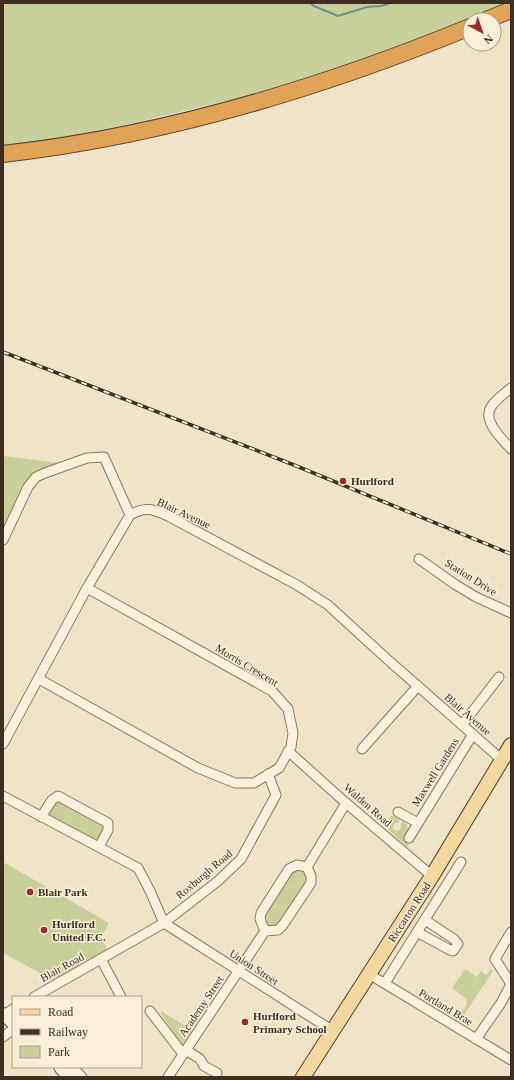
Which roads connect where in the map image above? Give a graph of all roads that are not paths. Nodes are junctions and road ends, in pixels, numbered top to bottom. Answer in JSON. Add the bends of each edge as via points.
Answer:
{"nodes":[{"id":1,"x":462,"y":30,"type":"edge"},
{"id":2,"x":3,"y":154,"type":"edge"},
{"id":3,"x":511,"y":388,"type":"edge"},
{"id":4,"x":511,"y":449,"type":"edge"},
{"id":5,"x":130,"y":515,"type":"junction"},
{"id":6,"x":3,"y":540,"type":"edge"},
{"id":7,"x":419,"y":559,"type":"dead end"},
{"id":8,"x":87,"y":588,"type":"junction"},
{"id":9,"x":511,"y":613,"type":"edge"},
{"id":10,"x":498,"y":677,"type":"dead end"},
{"id":11,"x":39,"y":679,"type":"junction"},
{"id":12,"x":418,"y":686,"type":"junction"},
{"id":13,"x":462,"y":725,"type":"junction"},
{"id":14,"x":473,"y":734,"type":"junction"},
{"id":15,"x":3,"y":744,"type":"edge"},
{"id":16,"x":511,"y":745,"type":"edge"},
{"id":17,"x":362,"y":749,"type":"dead end"},
{"id":18,"x":288,"y":752,"type":"junction"},
{"id":19,"x":502,"y":760,"type":"junction"},
{"id":20,"x":268,"y":774,"type":"junction"},
{"id":21,"x":3,"y":796,"type":"edge"},
{"id":22,"x":346,"y":803,"type":"junction"},
{"id":23,"x":398,"y":812,"type":"dead end"},
{"id":24,"x":41,"y":817,"type":"junction"},
{"id":25,"x":418,"y":823,"type":"junction"},
{"id":26,"x":409,"y":838,"type":"dead end"},
{"id":27,"x":99,"y":847,"type":"junction"},
{"id":28,"x":461,"y":862,"type":"dead end"},
{"id":29,"x":307,"y":867,"type":"junction"},
{"id":30,"x":432,"y":876,"type":"junction"},
{"id":31,"x":425,"y":920,"type":"junction"},
{"id":32,"x":164,"y":923,"type":"junction"},
{"id":33,"x":265,"y":930,"type":"junction"},
{"id":34,"x":418,"y":932,"type":"junction"},
{"id":35,"x":511,"y":932,"type":"edge"},
{"id":36,"x":101,"y":959,"type":"junction"},
{"id":37,"x":238,"y":971,"type":"junction"},
{"id":38,"x":370,"y":974,"type":"junction"},
{"id":39,"x":385,"y":983,"type":"junction"},
{"id":40,"x":36,"y":996,"type":"edge"},
{"id":41,"x":120,"y":996,"type":"edge"},
{"id":42,"x":150,"y":1011,"type":"dead end"},
{"id":43,"x":12,"y":1030,"type":"edge"},
{"id":44,"x":333,"y":1031,"type":"junction"},
{"id":45,"x":3,"y":1037,"type":"edge"},
{"id":46,"x":476,"y":1039,"type":"junction"},
{"id":47,"x":184,"y":1052,"type":"junction"},
{"id":48,"x":511,"y":1060,"type":"edge"},
{"id":49,"x":61,"y":1068,"type":"edge"},
{"id":50,"x":73,"y":1068,"type":"edge"},
{"id":51,"x":217,"y":1073,"type":"dead end"},
{"id":52,"x":69,"y":1077,"type":"edge"},
{"id":53,"x":82,"y":1077,"type":"edge"},
{"id":54,"x":168,"y":1077,"type":"edge"},
{"id":55,"x":303,"y":1077,"type":"edge"}],
"edges":[{"from":1,"to":2,"type":"highway","via":[[338,77],[231,109],[123,134]]},
{"from":3,"to":4,"type":"street","via":[[490,408],[488,416],[494,431]]},
{"from":5,"to":6,"type":"street","via":[[104,457],[87,458],[36,477],[28,487]]},
{"from":5,"to":8,"type":"street"},
{"from":5,"to":12,"type":"street","name":"Blair Avenue","via":[[138,510],[155,510],[297,585],[328,605]]},
{"from":7,"to":9,"type":"street","name":"Station Drive","via":[[476,597]]},
{"from":8,"to":11,"type":"street"},
{"from":8,"to":18,"type":"street","name":"Morris Crescent","via":[[272,691],[288,709],[293,733]]},
{"from":10,"to":13,"type":"street"},
{"from":11,"to":15,"type":"street"},
{"from":11,"to":20,"type":"street","name":"Morris Crescent","via":[[198,768],[235,783],[254,783]]},
{"from":12,"to":13,"type":"street","name":"Blair Avenue"},
{"from":12,"to":17,"type":"street"},
{"from":13,"to":14,"type":"street","name":"Blair Avenue"},
{"from":14,"to":19,"type":"street","name":"Blair Avenue"},
{"from":14,"to":25,"type":"street","name":"Maxwell Gardens"},
{"from":16,"to":19,"type":"main road","name":"Riccarton Road"},
{"from":18,"to":20,"type":"street","name":"Morris Crescent","via":[[279,768]]},
{"from":18,"to":22,"type":"street","name":"Walden Road"},
{"from":19,"to":30,"type":"main road","name":"Riccarton Road"},
{"from":20,"to":32,"type":"street","name":"Roxburgh Road","via":[[276,795],[241,859],[218,881]]},
{"from":21,"to":24,"type":"street"},
{"from":22,"to":29,"type":"street"},
{"from":22,"to":30,"type":"street","name":"Walden Road"},
{"from":23,"to":25,"type":"street","name":"Maxwell Gardens"},
{"from":24,"to":27,"type":"street"},
{"from":24,"to":27,"type":"street","via":[[52,800],[58,796],[108,823],[108,830]]},
{"from":25,"to":26,"type":"street","name":"Maxwell Gardens"},
{"from":27,"to":32,"type":"street","via":[[138,868]]},
{"from":28,"to":31,"type":"street","name":"Riccarton Road"},
{"from":29,"to":33,"type":"street","via":[[311,883],[283,926],[278,930]]},
{"from":29,"to":33,"type":"street","via":[[297,865],[289,869],[261,913],[260,919]]},
{"from":30,"to":38,"type":"main road","name":"Riccarton Road"},
{"from":31,"to":34,"type":"street","name":"Riccarton Road"},
{"from":31,"to":34,"type":"street","name":"Riccarton Road","via":[[458,944],[453,951]]},
{"from":32,"to":36,"type":"street","name":"Blair Road"},
{"from":32,"to":37,"type":"street","name":"Union Street"},
{"from":33,"to":37,"type":"street","name":"Academy Street"},
{"from":34,"to":39,"type":"street","name":"Riccarton Road"},
{"from":35,"to":46,"type":"street","via":[[495,959],[511,984]]},
{"from":36,"to":40,"type":"street","name":"Blair Road"},
{"from":36,"to":41,"type":"street"},
{"from":37,"to":44,"type":"street","name":"Union Street"},
{"from":37,"to":47,"type":"street","name":"Academy Street"},
{"from":38,"to":39,"type":"street","name":"Portland Brae"},
{"from":38,"to":44,"type":"main road","name":"Riccarton Road"},
{"from":39,"to":46,"type":"street","name":"Portland Brae"},
{"from":42,"to":47,"type":"street","name":"Academy Street"},
{"from":43,"to":45,"type":"street"},
{"from":44,"to":55,"type":"main road","name":"Riccarton Road"},
{"from":46,"to":48,"type":"street","name":"Portland Brae"},
{"from":47,"to":51,"type":"street","via":[[200,1059],[204,1066]]},
{"from":47,"to":54,"type":"street","name":"Academy Street"},
{"from":49,"to":52,"type":"main road"},
{"from":50,"to":53,"type":"street"}]}
